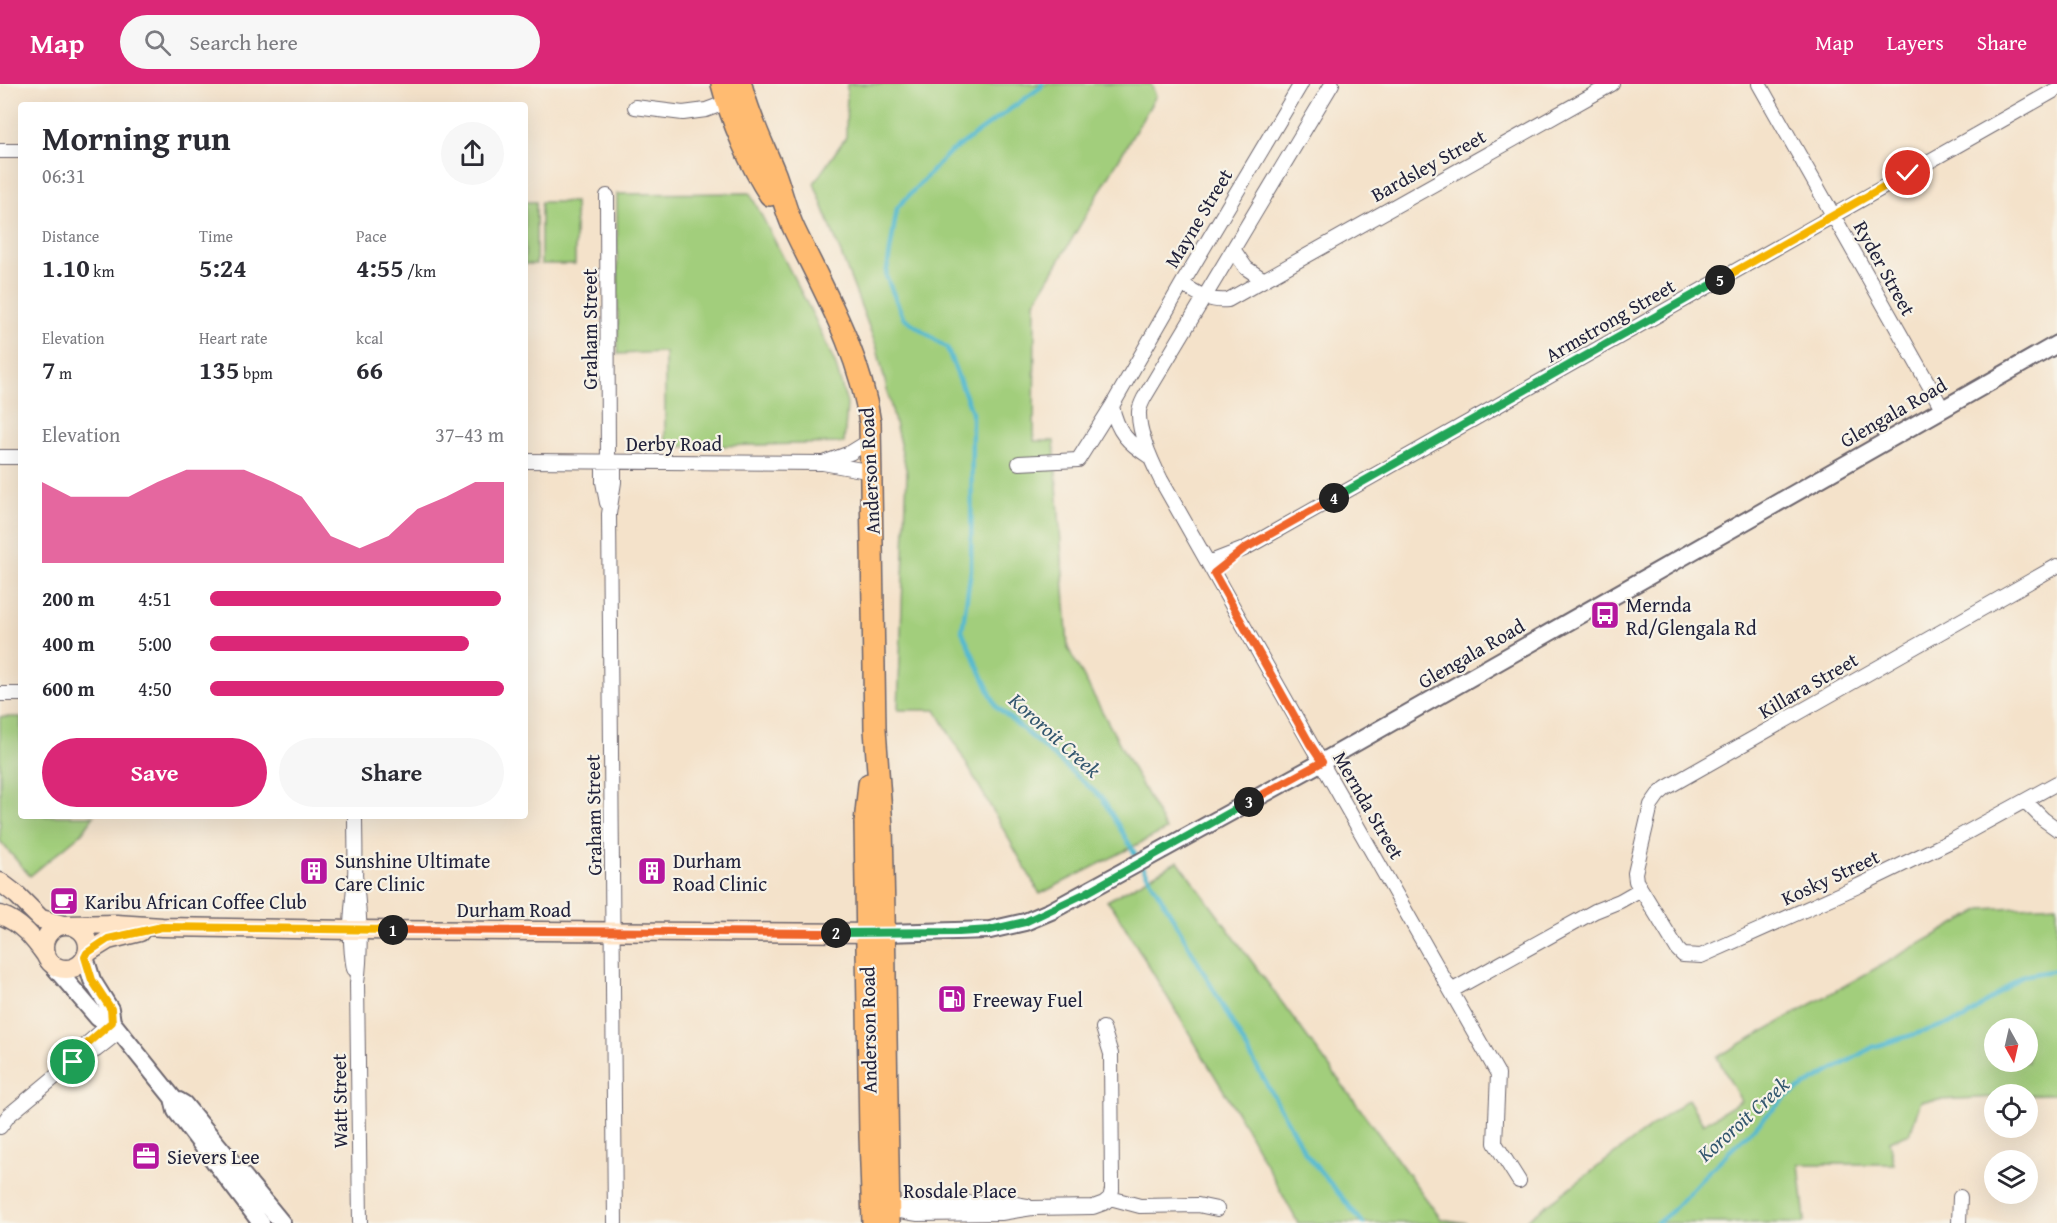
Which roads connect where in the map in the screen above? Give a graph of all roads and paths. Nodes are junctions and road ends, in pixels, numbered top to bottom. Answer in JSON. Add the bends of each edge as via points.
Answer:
{"nodes":[{"id":1,"x":1332,"y":84,"type":"edge"},
{"id":2,"x":1612,"y":84,"type":"edge"},
{"id":3,"x":1759,"y":84,"type":"edge"},
{"id":4,"x":2057,"y":89,"type":"edge"},
{"id":5,"x":1297,"y":90,"type":"edge"},
{"id":6,"x":733,"y":92,"type":"edge"},
{"id":7,"x":635,"y":107,"type":"dead end"},
{"id":8,"x":1315,"y":113,"type":"junction"},
{"id":9,"x":0,"y":151,"type":"edge"},
{"id":10,"x":18,"y":151,"type":"edge"},
{"id":11,"x":607,"y":196,"type":"dead end"},
{"id":12,"x":1834,"y":216,"type":"junction"},
{"id":13,"x":1233,"y":249,"type":"junction"},
{"id":14,"x":1264,"y":280,"type":"junction"},
{"id":15,"x":1182,"y":284,"type":"junction"},
{"id":16,"x":1205,"y":298,"type":"junction"},
{"id":17,"x":2057,"y":344,"type":"edge"},
{"id":18,"x":1138,"y":360,"type":"junction"},
{"id":19,"x":1159,"y":373,"type":"junction"},
{"id":20,"x":1112,"y":406,"type":"junction"},
{"id":21,"x":1942,"y":408,"type":"junction"},
{"id":22,"x":871,"y":440,"type":"junction"},
{"id":23,"x":0,"y":457,"type":"edge"},
{"id":24,"x":18,"y":457,"type":"edge"},
{"id":25,"x":1150,"y":457,"type":"junction"},
{"id":26,"x":528,"y":461,"type":"edge"},
{"id":27,"x":609,"y":462,"type":"junction"},
{"id":28,"x":823,"y":463,"type":"junction"},
{"id":29,"x":1020,"y":463,"type":"dead end"},
{"id":30,"x":872,"y":472,"type":"junction"},
{"id":31,"x":2057,"y":566,"type":"edge"},
{"id":32,"x":1211,"y":568,"type":"junction"},
{"id":33,"x":0,"y":694,"type":"edge"},
{"id":34,"x":18,"y":694,"type":"edge"},
{"id":35,"x":1322,"y":762,"type":"junction"},
{"id":36,"x":2057,"y":783,"type":"edge"},
{"id":37,"x":2031,"y":797,"type":"junction"},
{"id":38,"x":355,"y":819,"type":"edge"},
{"id":39,"x":2056,"y":828,"type":"edge"},
{"id":40,"x":0,"y":882,"type":"edge"},
{"id":41,"x":1639,"y":885,"type":"junction"},
{"id":42,"x":0,"y":915,"type":"edge"},
{"id":43,"x":65,"y":925,"type":"junction"},
{"id":44,"x":162,"y":927,"type":"junction"},
{"id":45,"x":356,"y":930,"type":"junction"},
{"id":46,"x":614,"y":932,"type":"junction"},
{"id":47,"x":875,"y":933,"type":"junction"},
{"id":48,"x":86,"y":955,"type":"junction"},
{"id":49,"x":48,"y":959,"type":"junction"},
{"id":50,"x":1451,"y":991,"type":"junction"},
{"id":51,"x":116,"y":1027,"type":"junction"},
{"id":52,"x":1103,"y":1028,"type":"dead end"},
{"id":53,"x":173,"y":1098,"type":"junction"},
{"id":54,"x":4,"y":1117,"type":"edge"},
{"id":55,"x":0,"y":1127,"type":"edge"},
{"id":56,"x":1519,"y":1180,"type":"dead end"},
{"id":57,"x":1960,"y":1197,"type":"dead end"},
{"id":58,"x":1110,"y":1198,"type":"junction"},
{"id":59,"x":1217,"y":1209,"type":"dead end"},
{"id":60,"x":881,"y":1216,"type":"edge"},
{"id":61,"x":359,"y":1221,"type":"edge"},
{"id":62,"x":261,"y":1223,"type":"edge"},
{"id":63,"x":282,"y":1223,"type":"edge"},
{"id":64,"x":615,"y":1223,"type":"edge"},
{"id":65,"x":1959,"y":1223,"type":"edge"}],
"edges":[{"from":1,"to":8,"type":"street"},
{"from":2,"to":14,"type":"street","name":"Bardsley Street"},
{"from":3,"to":12,"type":"street","name":"Ryder Street"},
{"from":4,"to":12,"type":"street","name":"Armstrong Street"},
{"from":5,"to":8,"type":"street","name":"Mayne Street"},
{"from":5,"to":15,"type":"street","name":"Mayne Street"},
{"from":6,"to":7,"type":"street","via":[[706,110],[683,113]]},
{"from":6,"to":22,"type":"main road","name":"Anderson Road","via":[[840,322],[868,405]]},
{"from":8,"to":13,"type":"street"},
{"from":9,"to":10,"type":"street"},
{"from":11,"to":27,"type":"street","name":"Graham Street"},
{"from":12,"to":21,"type":"street","name":"Ryder Street"},
{"from":12,"to":32,"type":"street","name":"Armstrong Street"},
{"from":13,"to":14,"type":"street","via":[[1246,268]]},
{"from":13,"to":16,"type":"street"},
{"from":14,"to":16,"type":"street","name":"Bardsley Street","via":[[1228,300]]},
{"from":15,"to":16,"type":"street"},
{"from":15,"to":18,"type":"street","name":"Mayne Street"},
{"from":16,"to":19,"type":"street"},
{"from":17,"to":21,"type":"street","name":"Glengala Road"},
{"from":18,"to":19,"type":"street"},
{"from":18,"to":20,"type":"street","name":"Mayne Street"},
{"from":19,"to":25,"type":"street","via":[[1139,411]]},
{"from":20,"to":25,"type":"street","via":[[1116,423],[1132,446]]},
{"from":20,"to":29,"type":"street","name":"Mayne Street","via":[[1077,460]]},
{"from":21,"to":35,"type":"street","name":"Glengala Road"},
{"from":22,"to":28,"type":"street","name":"Derby Road"},
{"from":22,"to":30,"type":"main road","name":"Anderson Road"},
{"from":23,"to":24,"type":"street"},
{"from":25,"to":32,"type":"street","name":"Mernda Street"},
{"from":26,"to":27,"type":"street","name":"Derby Road"},
{"from":27,"to":28,"type":"street","name":"Derby Road"},
{"from":27,"to":46,"type":"street","name":"Graham Street","via":[[614,482],[609,514]]},
{"from":28,"to":30,"type":"street","name":"Derby Road"},
{"from":30,"to":47,"type":"main road","name":"Anderson Road","via":[[875,729],[882,827]]},
{"from":31,"to":41,"type":"street","name":"Killara Street","via":[[1666,788],[1651,805],[1636,863]]},
{"from":32,"to":35,"type":"street","name":"Mernda Street"},
{"from":33,"to":34,"type":"street"},
{"from":35,"to":47,"type":"street","name":"Glengala Road","via":[[1086,893],[1025,922],[990,930]]},
{"from":35,"to":50,"type":"street","name":"Mernda Street"},
{"from":36,"to":37,"type":"street","name":"Kosky Street"},
{"from":37,"to":39,"type":"street","via":[[2043,819]]},
{"from":37,"to":41,"type":"street","name":"Kosky Street","via":[[1953,840],[1701,957],[1683,955],[1678,950]]},
{"from":38,"to":45,"type":"street","name":"Watt Street","via":[[351,909]]},
{"from":40,"to":43,"type":"main road","via":[[41,919]]},
{"from":41,"to":50,"type":"street","via":[[1620,901]]},
{"from":42,"to":49,"type":"main road","via":[[24,930]]},
{"from":43,"to":44,"type":"main road","name":"Durham Road"},
{"from":43,"to":48,"type":"main road","via":[[75,927],[85,936]]},
{"from":43,"to":49,"type":"main road","via":[[47,935],[44,946]]},
{"from":44,"to":45,"type":"main road","name":"Durham Road"},
{"from":44,"to":48,"type":"main road","name":"Durham Road","via":[[108,939]]},
{"from":45,"to":46,"type":"main road","name":"Durham Road"},
{"from":45,"to":61,"type":"street","name":"Watt Street","via":[[351,955],[357,983]]},
{"from":46,"to":47,"type":"main road","name":"Durham Road"},
{"from":46,"to":64,"type":"street","name":"Graham Street"},
{"from":47,"to":60,"type":"main road","name":"Anderson Road"},
{"from":48,"to":49,"type":"main road","via":[[80,964],[68,968],[59,968]]},
{"from":48,"to":51,"type":"street","via":[[92,980],[111,1009]]},
{"from":49,"to":51,"type":"street","via":[[98,1018]]},
{"from":50,"to":56,"type":"street","name":"Mernda Street","via":[[1498,1074],[1495,1143]]},
{"from":51,"to":53,"type":"street"},
{"from":51,"to":54,"type":"street","via":[[89,1042],[73,1062]]},
{"from":52,"to":58,"type":"street","via":[[1111,1054]]},
{"from":53,"to":62,"type":"street","via":[[176,1111]]},
{"from":53,"to":63,"type":"street","via":[[184,1104]]},
{"from":54,"to":55,"type":"street"},
{"from":57,"to":65,"type":"street"},
{"from":58,"to":59,"type":"street","via":[[1140,1206]]},
{"from":58,"to":60,"type":"street","name":"Rosdale Place","via":[[1093,1207],[1032,1208],[1001,1214]]}]}
